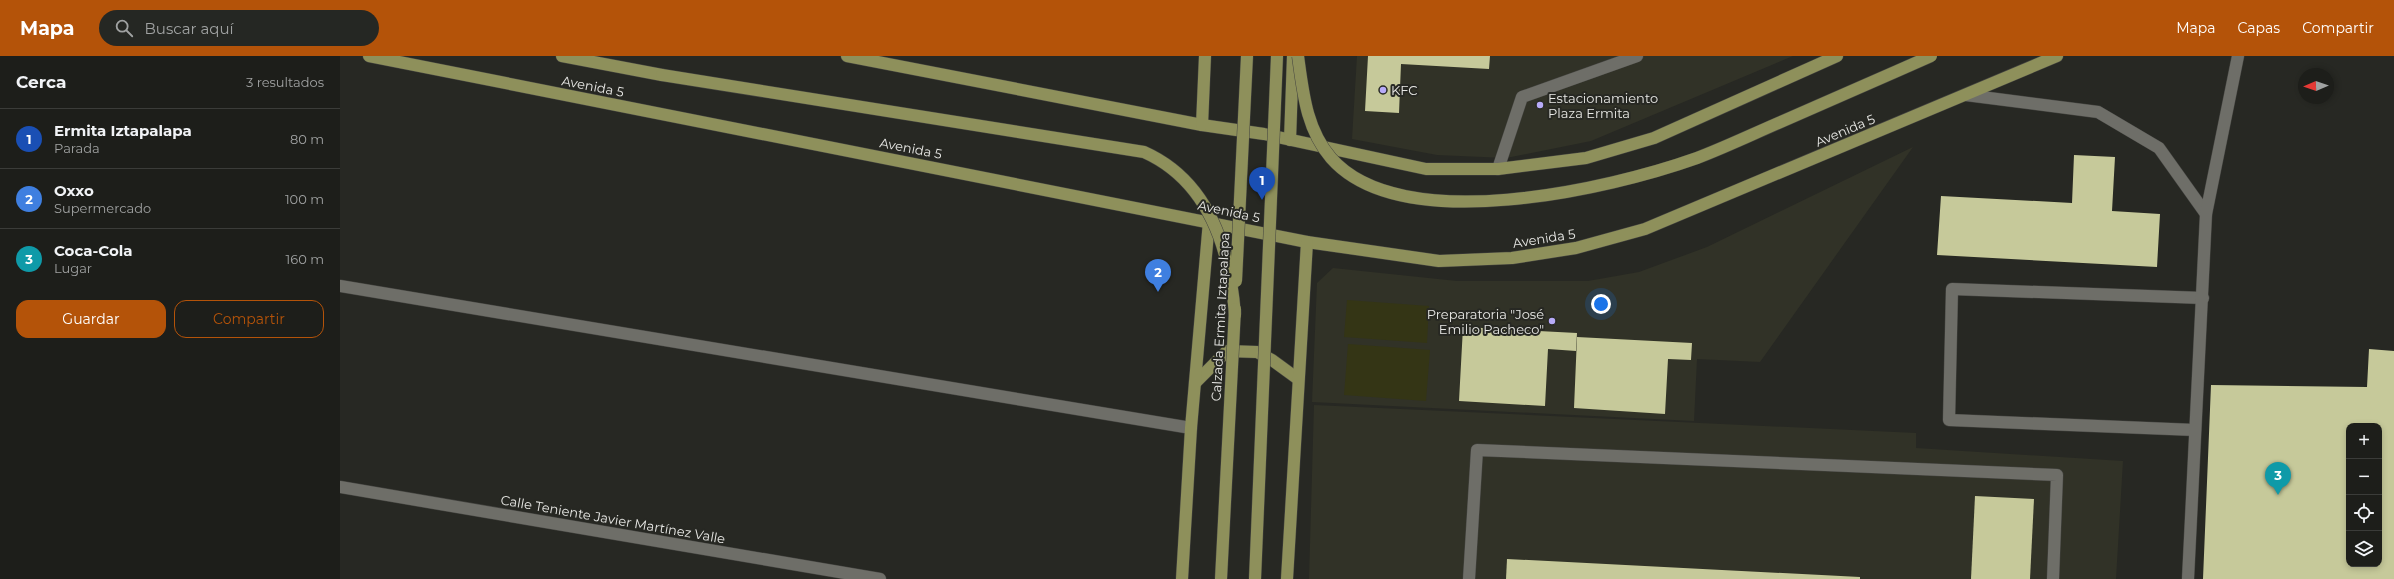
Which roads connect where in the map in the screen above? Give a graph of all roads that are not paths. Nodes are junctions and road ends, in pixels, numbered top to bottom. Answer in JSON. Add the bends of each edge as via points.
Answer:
{"nodes":[{"id":1,"x":369,"y":56,"type":"edge"},
{"id":2,"x":562,"y":56,"type":"edge"},
{"id":3,"x":847,"y":56,"type":"edge"},
{"id":4,"x":1205,"y":56,"type":"edge"},
{"id":5,"x":1247,"y":56,"type":"edge"},
{"id":6,"x":1277,"y":56,"type":"edge"},
{"id":7,"x":1293,"y":56,"type":"edge"},
{"id":8,"x":1298,"y":56,"type":"edge"},
{"id":9,"x":1637,"y":56,"type":"edge"},
{"id":10,"x":1838,"y":56,"type":"edge"},
{"id":11,"x":1931,"y":56,"type":"edge"},
{"id":12,"x":2057,"y":56,"type":"edge"},
{"id":13,"x":2238,"y":56,"type":"edge"},
{"id":14,"x":1966,"y":95,"type":"junction"},
{"id":15,"x":1202,"y":125,"type":"junction"},
{"id":16,"x":1290,"y":140,"type":"junction"},
{"id":17,"x":1498,"y":169,"type":"junction"},
{"id":18,"x":2206,"y":214,"type":"junction"},
{"id":19,"x":1209,"y":221,"type":"junction"},
{"id":20,"x":1307,"y":242,"type":"junction"},
{"id":21,"x":340,"y":286,"type":"edge"},
{"id":22,"x":2203,"y":298,"type":"junction"},
{"id":23,"x":1235,"y":315,"type":"junction"},
{"id":24,"x":1298,"y":379,"type":"junction"},
{"id":25,"x":1195,"y":383,"type":"junction"},
{"id":26,"x":1191,"y":428,"type":"junction"},
{"id":27,"x":2195,"y":430,"type":"junction"},
{"id":28,"x":340,"y":487,"type":"edge"},
{"id":29,"x":880,"y":579,"type":"edge"},
{"id":30,"x":1182,"y":579,"type":"edge"},
{"id":31,"x":1221,"y":579,"type":"edge"},
{"id":32,"x":1255,"y":579,"type":"edge"},
{"id":33,"x":1287,"y":579,"type":"edge"},
{"id":34,"x":1469,"y":579,"type":"edge"},
{"id":35,"x":2053,"y":579,"type":"edge"},
{"id":36,"x":2188,"y":579,"type":"edge"}],
"edges":[{"from":1,"to":19,"type":"main road","name":"Avenida 5"},
{"from":2,"to":23,"type":"main road","bridge":true,"via":[[662,75],[1144,152],[1175,169],[1208,212],[1228,262]]},
{"from":3,"to":15,"type":"main road"},
{"from":4,"to":15,"type":"main road"},
{"from":5,"to":23,"type":"main road","name":"Calzada Ermita Iztapalapa","bridge":true},
{"from":6,"to":32,"type":"main road","bridge":true},
{"from":7,"to":16,"type":"main road"},
{"from":8,"to":11,"type":"main road","bridge":true,"via":[[1312,127],[1327,153],[1344,171],[1377,190],[1408,196],[1471,201],[1540,195],[1658,171],[1738,141]]},
{"from":9,"to":17,"type":"street","via":[[1522,97]]},
{"from":10,"to":17,"type":"main road","via":[[1654,138],[1586,158]]},
{"from":12,"to":14,"type":"main road","name":"Avenida 5"},
{"from":13,"to":18,"type":"street"},
{"from":14,"to":18,"type":"street","via":[[2098,112],[2159,148]]},
{"from":14,"to":20,"type":"main road","name":"Avenida 5","via":[[1645,229],[1579,248],[1512,258],[1439,261]]},
{"from":15,"to":16,"type":"main road"},
{"from":16,"to":17,"type":"main road","via":[[1426,169]]},
{"from":18,"to":22,"type":"street"},
{"from":19,"to":20,"type":"main road","name":"Avenida 5"},
{"from":19,"to":25,"type":"main road","name":"Calzada Ermita Iztapalapa"},
{"from":20,"to":24,"type":"main road"},
{"from":21,"to":26,"type":"street"},
{"from":22,"to":27,"type":"street"},
{"from":22,"to":27,"type":"street","via":[[1952,290],[1949,420]]},
{"from":23,"to":31,"type":"main road","name":"Calzada Ermita Iztapalapa","bridge":true},
{"from":24,"to":25,"type":"main road","via":[[1257,352],[1227,351]]},
{"from":24,"to":33,"type":"main road"},
{"from":25,"to":26,"type":"main road","name":"Calzada Ermita Iztapalapa"},
{"from":26,"to":30,"type":"main road","name":"Calzada Ermita Iztapalapa"},
{"from":27,"to":36,"type":"street"},
{"from":28,"to":29,"type":"street","name":"Calle Teniente Javier Martínez Valle"},
{"from":34,"to":35,"type":"street","via":[[1477,450],[2057,475]]}]}
